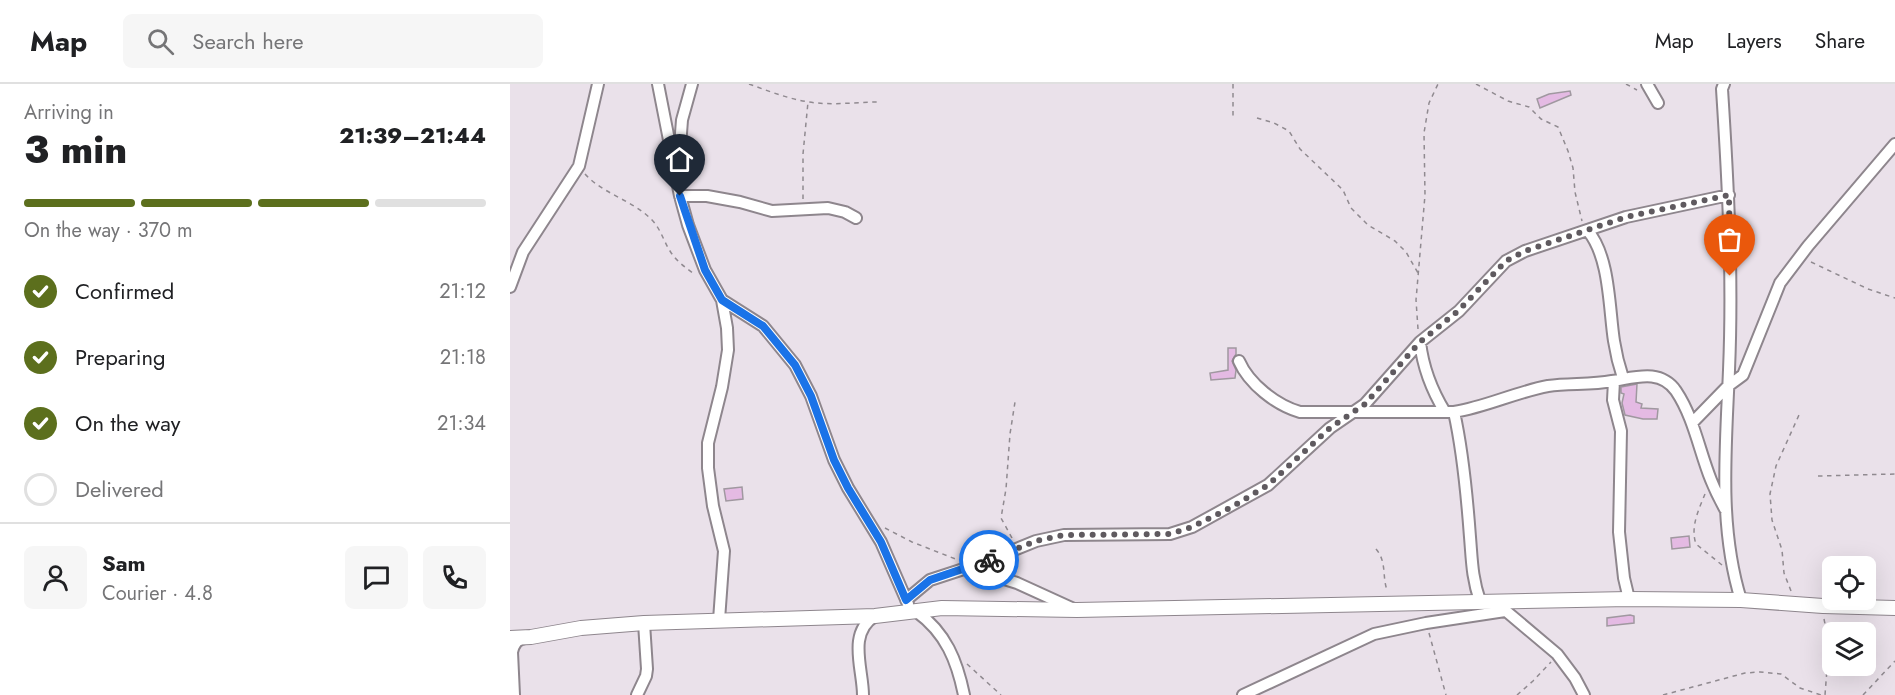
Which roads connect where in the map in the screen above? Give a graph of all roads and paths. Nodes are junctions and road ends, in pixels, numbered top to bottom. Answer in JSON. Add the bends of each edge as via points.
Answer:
{"nodes":[{"id":1,"x":598,"y":84,"type":"edge"},
{"id":2,"x":658,"y":84,"type":"edge"},
{"id":3,"x":692,"y":84,"type":"edge"},
{"id":4,"x":749,"y":84,"type":"edge"},
{"id":5,"x":1233,"y":84,"type":"edge"},
{"id":6,"x":1438,"y":84,"type":"edge"},
{"id":7,"x":1476,"y":84,"type":"edge"},
{"id":8,"x":1647,"y":84,"type":"edge"},
{"id":9,"x":1722,"y":86,"type":"edge"},
{"id":10,"x":808,"y":101,"type":"junction"},
{"id":11,"x":878,"y":102,"type":"dead end"},
{"id":12,"x":1658,"y":103,"type":"dead end"},
{"id":13,"x":1233,"y":116,"type":"dead end"},
{"id":14,"x":1257,"y":118,"type":"dead end"},
{"id":15,"x":1895,"y":144,"type":"edge"},
{"id":16,"x":579,"y":166,"type":"junction"},
{"id":17,"x":677,"y":182,"type":"junction"},
{"id":18,"x":1729,"y":195,"type":"junction"},
{"id":19,"x":680,"y":196,"type":"junction"},
{"id":20,"x":803,"y":208,"type":"junction"},
{"id":21,"x":856,"y":218,"type":"dead end"},
{"id":22,"x":1588,"y":231,"type":"junction"},
{"id":23,"x":1799,"y":257,"type":"junction"},
{"id":24,"x":1418,"y":273,"type":"junction"},
{"id":25,"x":712,"y":282,"type":"junction"},
{"id":26,"x":510,"y":286,"type":"edge"},
{"id":27,"x":1895,"y":298,"type":"edge"},
{"id":28,"x":722,"y":300,"type":"junction"},
{"id":29,"x":1420,"y":342,"type":"junction"},
{"id":30,"x":1239,"y":361,"type":"dead end"},
{"id":31,"x":1618,"y":380,"type":"junction"},
{"id":32,"x":1728,"y":386,"type":"junction"},
{"id":33,"x":1015,"y":402,"type":"dead end"},
{"id":34,"x":1356,"y":412,"type":"junction"},
{"id":35,"x":1449,"y":412,"type":"junction"},
{"id":36,"x":1799,"y":415,"type":"dead end"},
{"id":37,"x":1692,"y":423,"type":"junction"},
{"id":38,"x":1895,"y":474,"type":"edge"},
{"id":39,"x":1818,"y":476,"type":"dead end"},
{"id":40,"x":1711,"y":479,"type":"junction"},
{"id":41,"x":1725,"y":509,"type":"junction"},
{"id":42,"x":883,"y":527,"type":"dead end"},
{"id":43,"x":1376,"y":549,"type":"dead end"},
{"id":44,"x":1017,"y":550,"type":"junction"},
{"id":45,"x":968,"y":567,"type":"junction"},
{"id":46,"x":1732,"y":573,"type":"junction"},
{"id":47,"x":1629,"y":599,"type":"junction"},
{"id":48,"x":1741,"y":600,"type":"junction"},
{"id":49,"x":1480,"y":601,"type":"junction"},
{"id":50,"x":1796,"y":604,"type":"junction"},
{"id":51,"x":1396,"y":605,"type":"junction"},
{"id":52,"x":1500,"y":606,"type":"junction"},
{"id":53,"x":1822,"y":606,"type":"edge"},
{"id":54,"x":1876,"y":607,"type":"edge"},
{"id":55,"x":912,"y":608,"type":"junction"},
{"id":56,"x":1895,"y":608,"type":"edge"},
{"id":57,"x":1077,"y":610,"type":"junction"},
{"id":58,"x":1824,"y":610,"type":"edge"},
{"id":59,"x":875,"y":616,"type":"junction"},
{"id":60,"x":719,"y":620,"type":"junction"},
{"id":61,"x":644,"y":623,"type":"junction"},
{"id":62,"x":1426,"y":623,"type":"junction"},
{"id":63,"x":531,"y":637,"type":"junction"},
{"id":64,"x":510,"y":638,"type":"edge"},
{"id":65,"x":1557,"y":654,"type":"junction"},
{"id":66,"x":960,"y":658,"type":"dead end"},
{"id":67,"x":1895,"y":661,"type":"edge"},
{"id":68,"x":514,"y":695,"type":"edge"},
{"id":69,"x":637,"y":695,"type":"edge"},
{"id":70,"x":863,"y":695,"type":"edge"},
{"id":71,"x":964,"y":695,"type":"edge"},
{"id":72,"x":1001,"y":695,"type":"edge"},
{"id":73,"x":1243,"y":695,"type":"edge"},
{"id":74,"x":1446,"y":695,"type":"edge"},
{"id":75,"x":1517,"y":695,"type":"edge"},
{"id":76,"x":1584,"y":695,"type":"edge"},
{"id":77,"x":1663,"y":695,"type":"edge"},
{"id":78,"x":1821,"y":695,"type":"edge"},
{"id":79,"x":1825,"y":695,"type":"edge"},
{"id":80,"x":1863,"y":695,"type":"edge"}],
"edges":[{"from":1,"to":16,"type":"street"},
{"from":2,"to":17,"type":"street"},
{"from":3,"to":17,"type":"street","via":[[682,120]]},
{"from":4,"to":10,"type":"path"},
{"from":5,"to":13,"type":"path"},
{"from":6,"to":24,"type":"path","via":[[1429,104],[1424,133],[1425,195]]},
{"from":7,"to":22,"type":"path","via":[[1529,108],[1558,127],[1573,168],[1576,202]]},
{"from":8,"to":12,"type":"street"},
{"from":9,"to":18,"type":"street"},
{"from":10,"to":11,"type":"path"},
{"from":10,"to":20,"type":"path"},
{"from":14,"to":24,"type":"path","via":[[1289,131],[1300,149],[1342,190],[1351,208],[1368,225],[1395,241]]},
{"from":15,"to":23,"type":"street"},
{"from":16,"to":25,"type":"path","via":[[592,181],[651,218],[678,262]]},
{"from":16,"to":26,"type":"street","via":[[523,252]]},
{"from":17,"to":19,"type":"street"},
{"from":18,"to":22,"type":"street","via":[[1626,217]]},
{"from":18,"to":32,"type":"street"},
{"from":19,"to":20,"type":"street","via":[[718,198],[772,212]]},
{"from":19,"to":25,"type":"street","via":[[696,249]]},
{"from":20,"to":21,"type":"street","via":[[828,208]]},
{"from":22,"to":29,"type":"street","via":[[1506,261],[1458,311]]},
{"from":22,"to":31,"type":"street","via":[[1603,263]]},
{"from":23,"to":27,"type":"path"},
{"from":23,"to":32,"type":"street","via":[[1780,283],[1743,375]]},
{"from":24,"to":29,"type":"path","via":[[1416,320]]},
{"from":25,"to":28,"type":"street"},
{"from":28,"to":55,"type":"street","via":[[763,326],[795,365],[811,396],[834,460],[881,542]]},
{"from":28,"to":60,"type":"street","via":[[728,350],[708,451],[713,506],[724,551]]},
{"from":29,"to":34,"type":"street"},
{"from":29,"to":35,"type":"street","via":[[1431,388]]},
{"from":30,"to":34,"type":"street","via":[[1248,377],[1290,409]]},
{"from":31,"to":35,"type":"street","via":[[1548,386],[1473,409]]},
{"from":31,"to":37,"type":"street","via":[[1643,375],[1667,382],[1675,389]]},
{"from":31,"to":47,"type":"street","via":[[1613,400],[1621,431],[1619,532]]},
{"from":32,"to":37,"type":"street"},
{"from":32,"to":41,"type":"street"},
{"from":33,"to":44,"type":"path","via":[[1000,518]]},
{"from":34,"to":35,"type":"street"},
{"from":34,"to":44,"type":"street","via":[[1330,428],[1268,485],[1182,532],[1064,535]]},
{"from":35,"to":49,"type":"street","via":[[1458,430],[1472,572]]},
{"from":36,"to":50,"type":"path","via":[[1776,466],[1770,494],[1784,573]]},
{"from":37,"to":40,"type":"street"},
{"from":38,"to":39,"type":"path"},
{"from":40,"to":41,"type":"street"},
{"from":40,"to":46,"type":"path","via":[[1697,516],[1694,539]]},
{"from":41,"to":46,"type":"street"},
{"from":42,"to":45,"type":"path"},
{"from":43,"to":51,"type":"path","via":[[1383,562],[1385,585]]},
{"from":44,"to":45,"type":"street"},
{"from":45,"to":55,"type":"street","via":[[930,580]]},
{"from":45,"to":57,"type":"street","via":[[1017,583]]},
{"from":46,"to":48,"type":"street"},
{"from":47,"to":48,"type":"street"},
{"from":47,"to":52,"type":"street"},
{"from":48,"to":50,"type":"street"},
{"from":49,"to":51,"type":"street"},
{"from":49,"to":52,"type":"street"},
{"from":50,"to":53,"type":"street"},
{"from":51,"to":57,"type":"street"},
{"from":52,"to":62,"type":"street"},
{"from":52,"to":65,"type":"street"},
{"from":54,"to":56,"type":"street"},
{"from":55,"to":57,"type":"street"},
{"from":55,"to":59,"type":"street"},
{"from":55,"to":71,"type":"street","via":[[931,622],[956,661]]},
{"from":58,"to":79,"type":"path","via":[[1828,643]]},
{"from":59,"to":60,"type":"street"},
{"from":59,"to":70,"type":"street","via":[[866,622],[860,639]]},
{"from":60,"to":61,"type":"street"},
{"from":61,"to":63,"type":"street"},
{"from":61,"to":69,"type":"street","via":[[647,669]]},
{"from":62,"to":73,"type":"street","via":[[1365,637]]},
{"from":62,"to":74,"type":"path"},
{"from":63,"to":64,"type":"street"},
{"from":63,"to":68,"type":"street","via":[[520,639],[514,646]]},
{"from":65,"to":75,"type":"path"},
{"from":65,"to":76,"type":"street"},
{"from":66,"to":72,"type":"path"},
{"from":67,"to":80,"type":"path"},
{"from":77,"to":78,"type":"path","via":[[1760,672],[1781,674],[1800,688]]}]}
